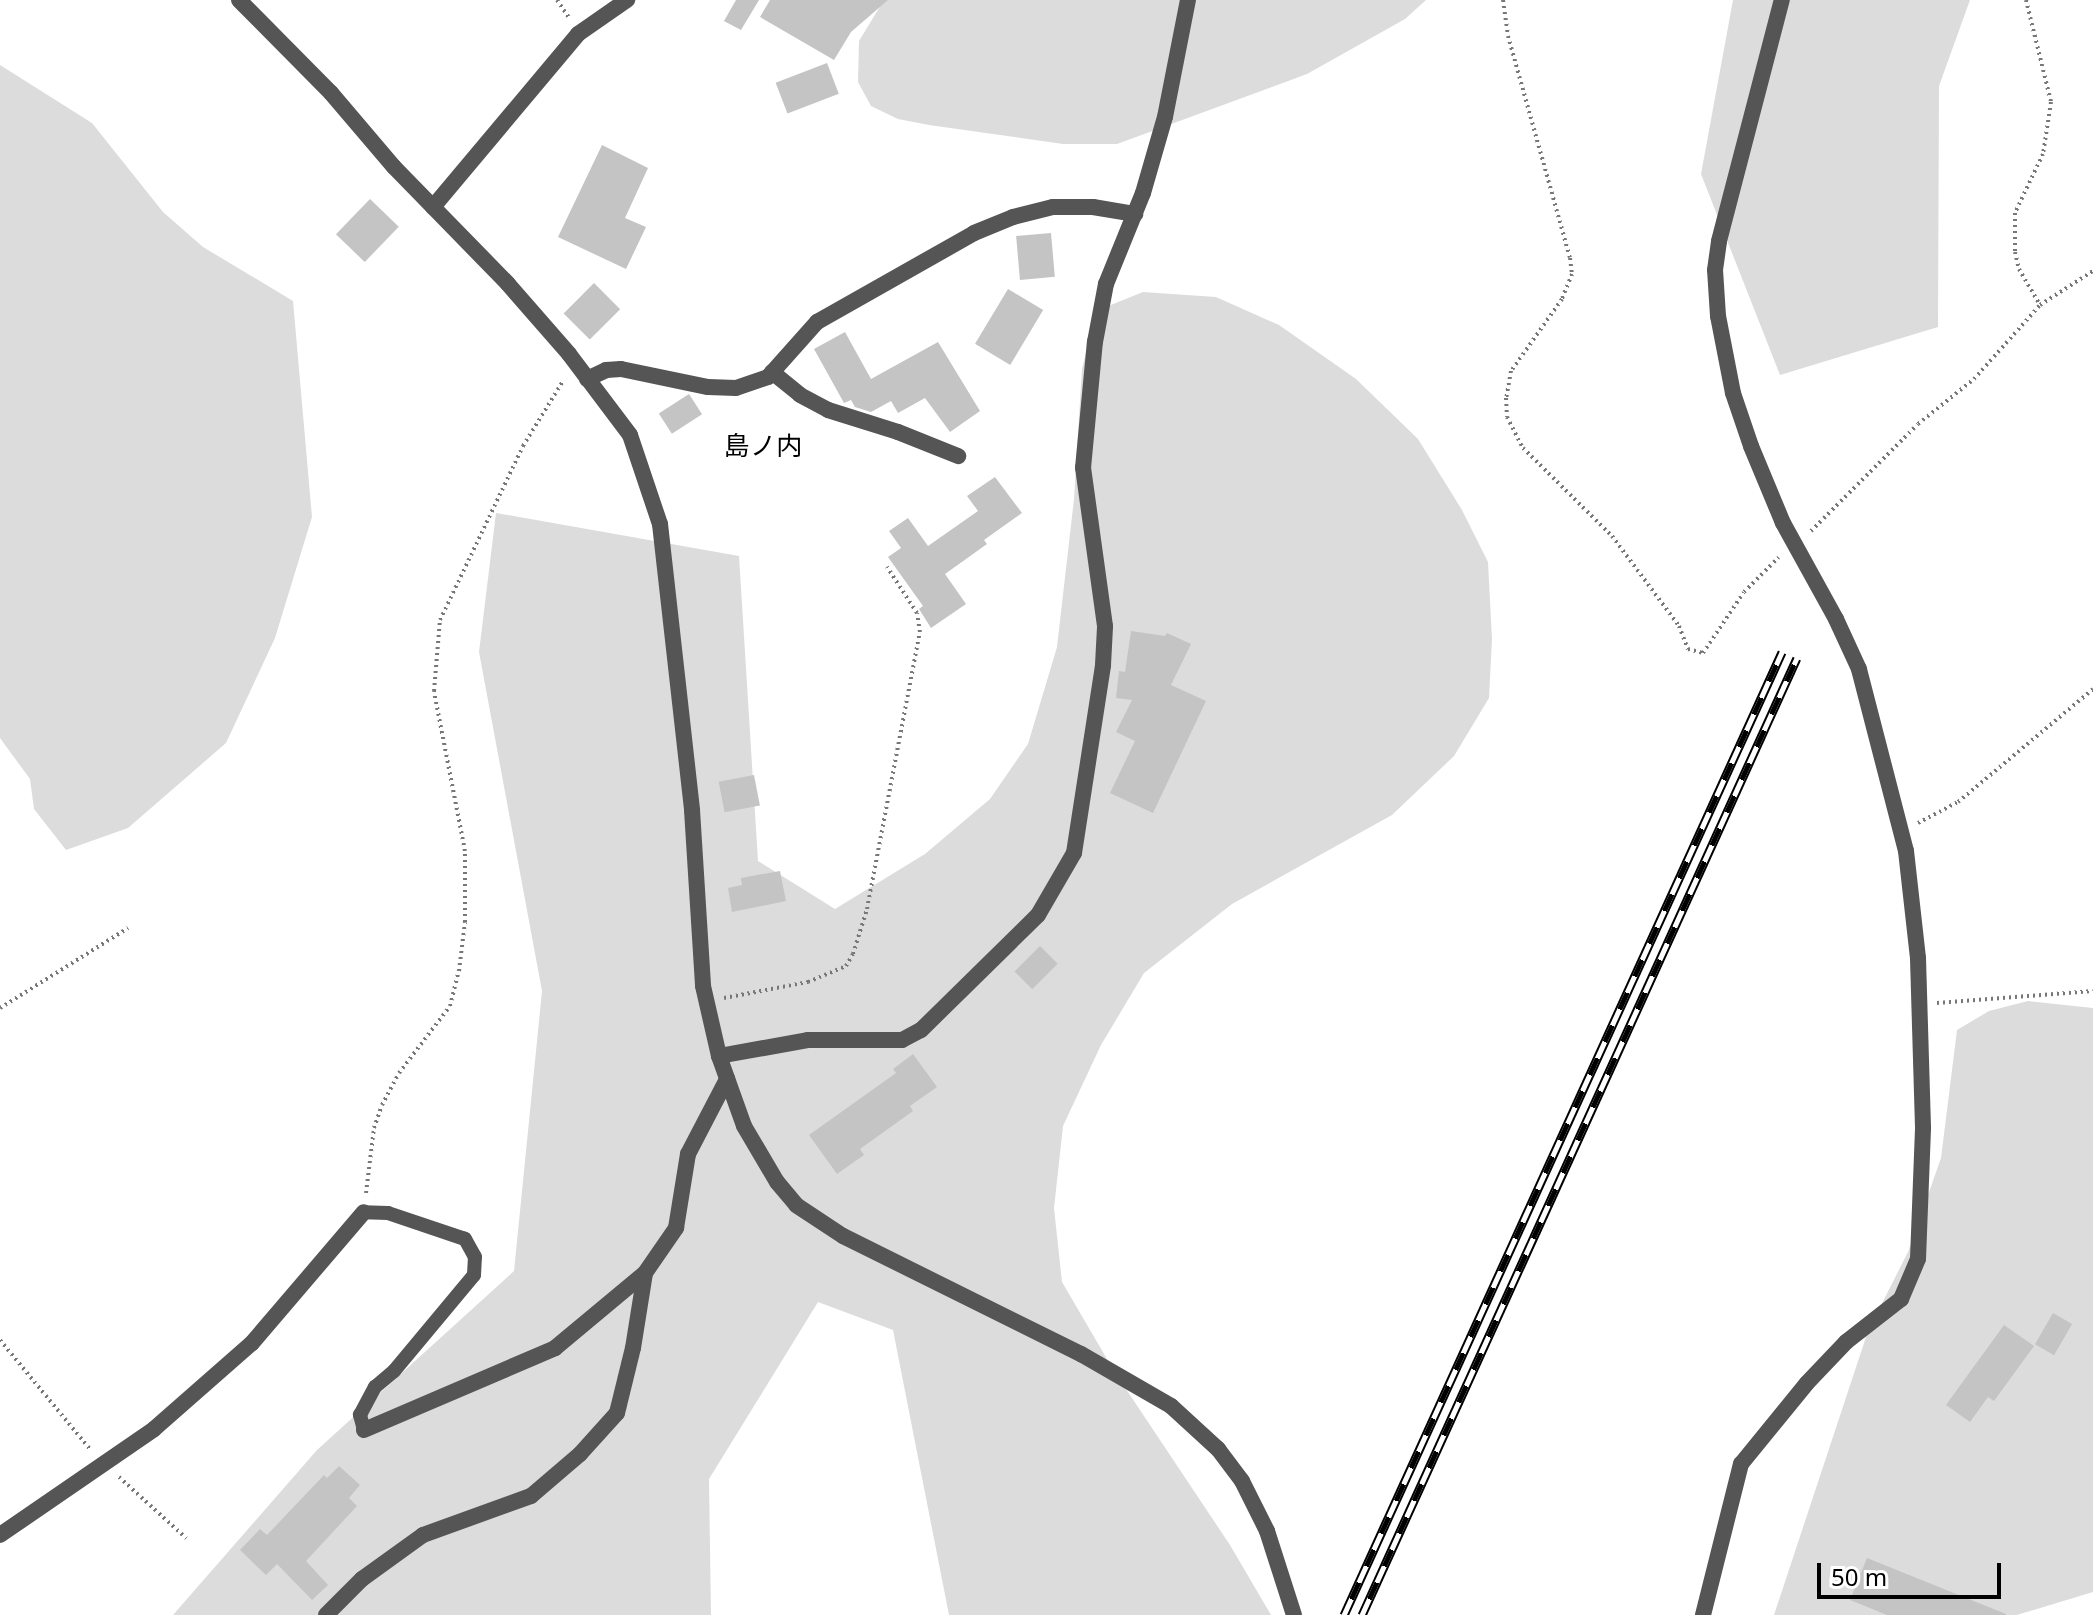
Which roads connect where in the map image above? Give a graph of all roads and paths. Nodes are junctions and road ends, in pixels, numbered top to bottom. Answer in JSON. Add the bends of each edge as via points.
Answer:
{"nodes":[{"id":1,"x":239,"y":0,"type":"edge"},
{"id":2,"x":627,"y":0,"type":"edge"},
{"id":3,"x":1188,"y":0,"type":"edge"},
{"id":4,"x":1503,"y":0,"type":"edge"},
{"id":5,"x":1782,"y":0,"type":"edge"},
{"id":6,"x":2026,"y":0,"type":"edge"},
{"id":7,"x":433,"y":207,"type":"junction"},
{"id":8,"x":1135,"y":214,"type":"junction"},
{"id":9,"x":2093,"y":271,"type":"edge"},
{"id":10,"x":2040,"y":305,"type":"junction"},
{"id":11,"x":582,"y":372,"type":"junction"},
{"id":12,"x":772,"y":372,"type":"junction"},
{"id":13,"x":958,"y":456,"type":"dead end"},
{"id":14,"x":1794,"y":543,"type":"junction"},
{"id":15,"x":887,"y":567,"type":"dead end"},
{"id":16,"x":2093,"y":689,"type":"edge"},
{"id":17,"x":1901,"y":830,"type":"junction"},
{"id":18,"x":128,"y":928,"type":"dead end"},
{"id":19,"x":2093,"y":991,"type":"edge"},
{"id":20,"x":706,"y":1001,"type":"junction"},
{"id":21,"x":1919,"y":1005,"type":"junction"},
{"id":22,"x":0,"y":1008,"type":"edge"},
{"id":23,"x":719,"y":1056,"type":"junction"},
{"id":24,"x":727,"y":1079,"type":"junction"},
{"id":25,"x":364,"y":1212,"type":"junction"},
{"id":26,"x":645,"y":1273,"type":"junction"},
{"id":27,"x":0,"y":1340,"type":"edge"},
{"id":28,"x":364,"y":1430,"type":"joint"},
{"id":29,"x":92,"y":1450,"type":"dead end"},
{"id":30,"x":112,"y":1471,"type":"dead end"},
{"id":31,"x":0,"y":1535,"type":"edge"},
{"id":32,"x":186,"y":1538,"type":"dead end"},
{"id":33,"x":326,"y":1615,"type":"edge"},
{"id":34,"x":1294,"y":1615,"type":"edge"},
{"id":35,"x":1703,"y":1615,"type":"edge"}],
"edges":[{"from":1,"to":7,"type":"street"},
{"from":2,"to":7,"type":"street","via":[[578,34]]},
{"from":3,"to":8,"type":"street","via":[[1165,117]]},
{"from":4,"to":14,"type":"path","via":[[1572,274],[1562,299],[1511,371],[1507,417],[1523,448],[1612,536],[1679,626],[1688,649],[1703,653],[1744,592]]},
{"from":5,"to":14,"type":"street","via":[[1715,270],[1733,393]]},
{"from":6,"to":10,"type":"path","via":[[2051,102],[2043,154],[2015,213],[2015,252]]},
{"from":7,"to":11,"type":"street","via":[[508,284]]},
{"from":8,"to":12,"type":"street","via":[[1053,207],[974,233],[817,322]]},
{"from":8,"to":23,"type":"street","via":[[1106,284],[1087,413],[1083,468],[1105,626],[1074,853],[1038,915],[921,1030],[902,1040],[808,1040]]},
{"from":9,"to":10,"type":"path"},
{"from":10,"to":14,"type":"path","via":[[1974,379],[1918,424]]},
{"from":11,"to":12,"type":"street","via":[[621,369],[736,388]]},
{"from":11,"to":20,"type":"street","via":[[630,435],[660,524],[684,718]]},
{"from":11,"to":25,"type":"path","via":[[568,374],[523,446],[440,620],[434,691],[465,851],[459,971],[450,1006],[399,1073],[382,1105],[374,1128]]},
{"from":12,"to":13,"type":"street","via":[[828,410]]},
{"from":14,"to":17,"type":"street","via":[[1859,669]]},
{"from":15,"to":20,"type":"path","via":[[917,613],[920,632],[867,909],[853,954],[846,966],[808,982]]},
{"from":16,"to":17,"type":"path","via":[[1958,802]]},
{"from":17,"to":21,"type":"street"},
{"from":18,"to":22,"type":"path"},
{"from":19,"to":21,"type":"path"},
{"from":20,"to":23,"type":"street"},
{"from":21,"to":35,"type":"street","via":[[1923,1127],[1918,1259],[1901,1299],[1846,1342],[1741,1464]]},
{"from":23,"to":24,"type":"street"},
{"from":24,"to":26,"type":"street","via":[[688,1154],[676,1228]]},
{"from":24,"to":34,"type":"street","via":[[744,1126],[796,1205],[872,1251],[1081,1354],[1171,1406],[1205,1435],[1255,1503]]},
{"from":25,"to":28,"type":"lane","via":[[388,1213],[465,1239],[475,1257],[474,1275],[375,1387],[360,1415]]},
{"from":25,"to":31,"type":"street","via":[[252,1343],[154,1429]]},
{"from":26,"to":28,"type":"street","via":[[555,1348]]},
{"from":26,"to":33,"type":"street","via":[[617,1413],[580,1454],[531,1496],[423,1535],[362,1579]]},
{"from":27,"to":29,"type":"path"},
{"from":30,"to":32,"type":"path"}]}
